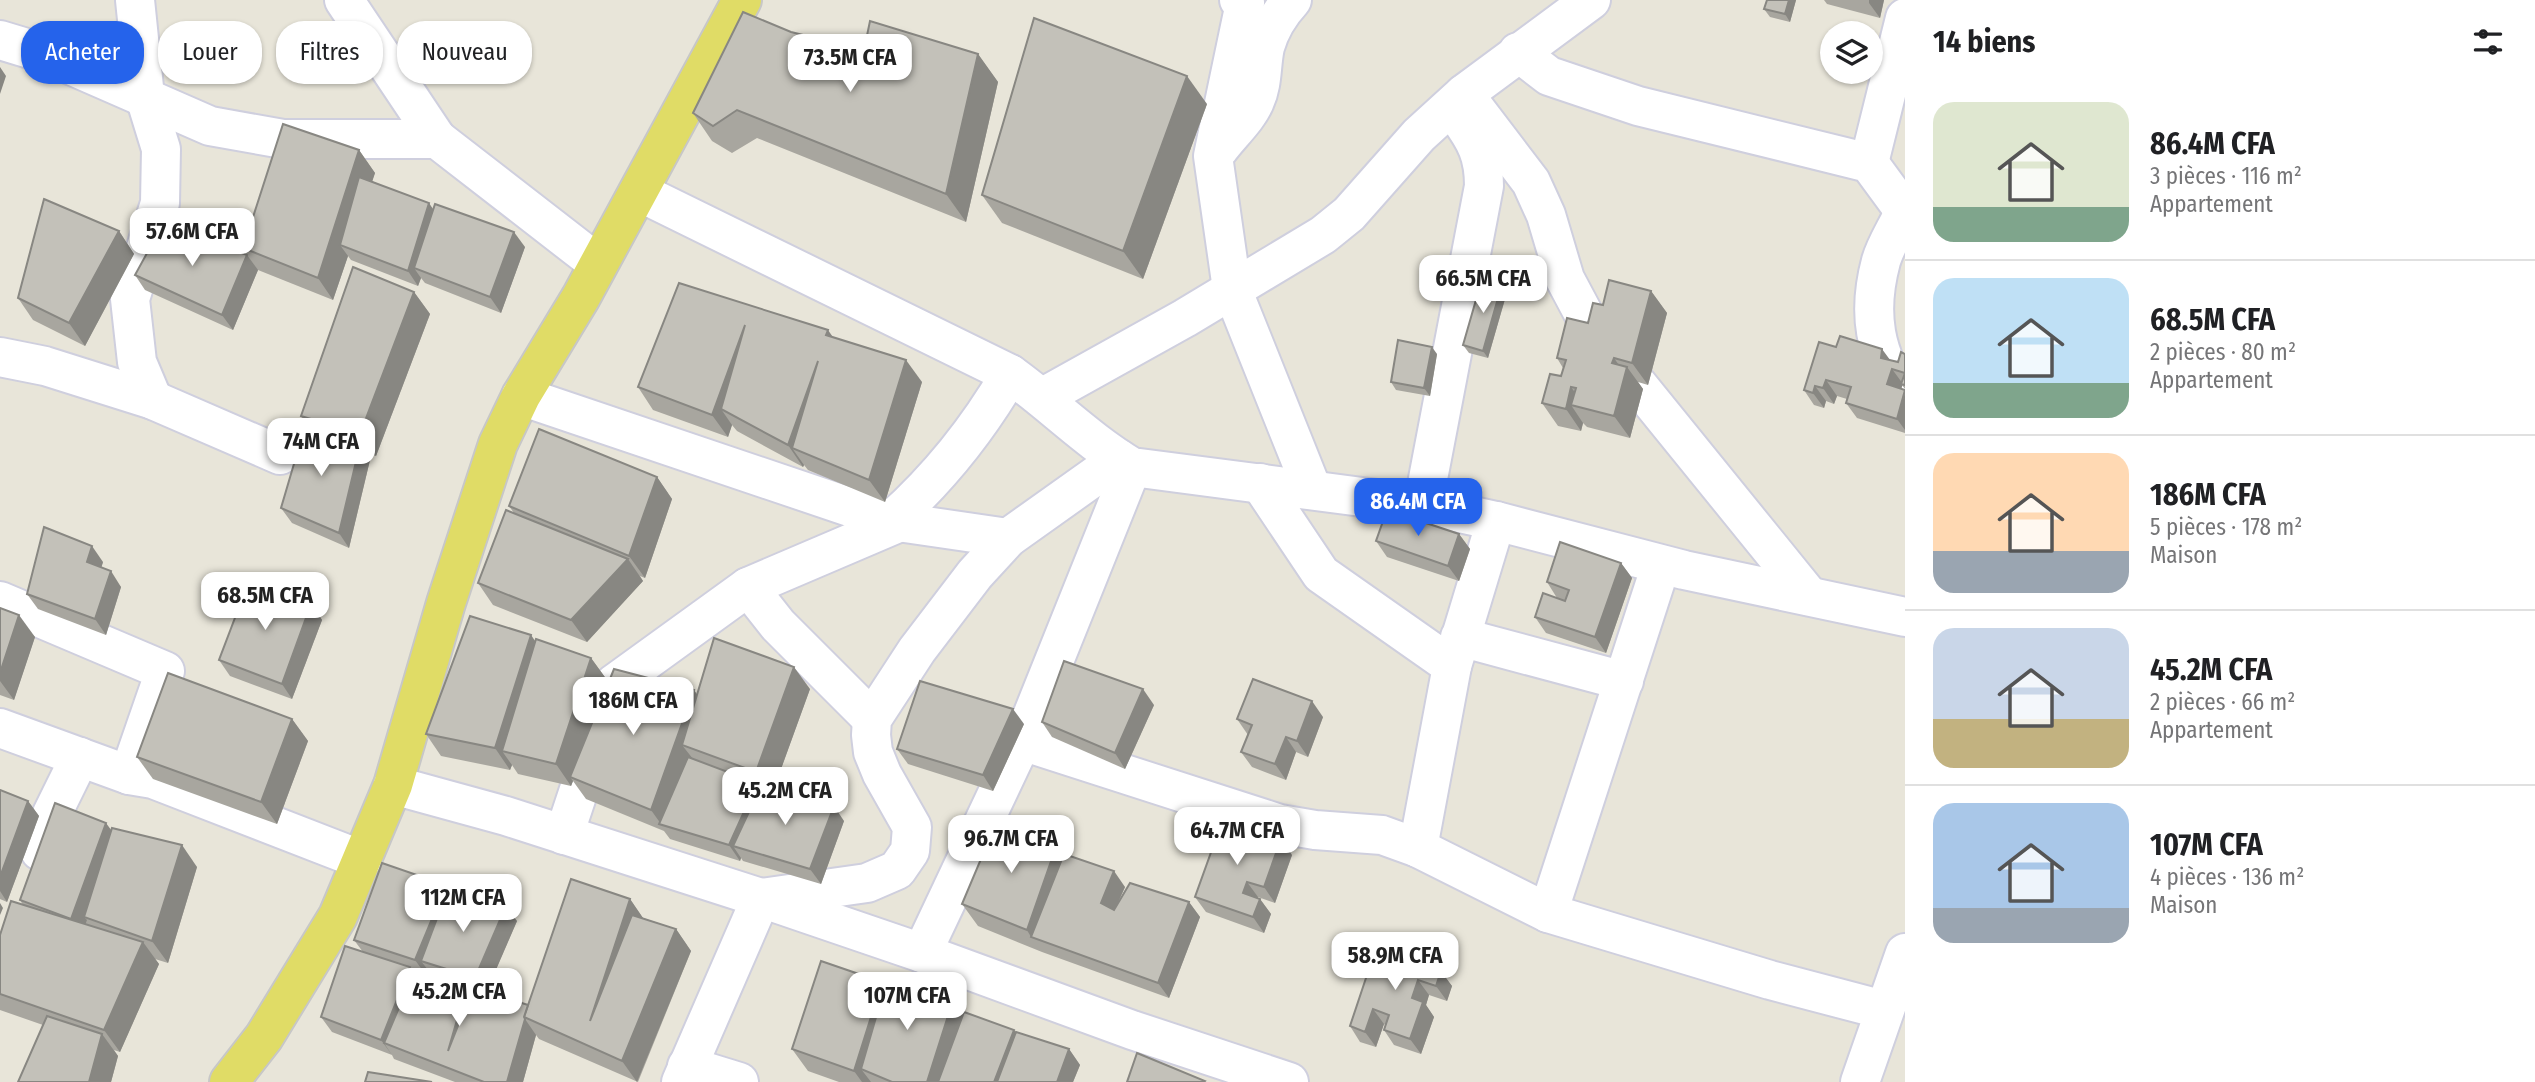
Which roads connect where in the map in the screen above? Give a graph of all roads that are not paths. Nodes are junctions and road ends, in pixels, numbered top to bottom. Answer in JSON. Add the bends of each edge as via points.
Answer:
{"nodes":[{"id":1,"x":135,"y":0,"type":"edge"},
{"id":2,"x":344,"y":0,"type":"edge"},
{"id":3,"x":742,"y":0,"type":"edge"},
{"id":4,"x":1239,"y":0,"type":"edge"},
{"id":5,"x":1292,"y":0,"type":"edge"},
{"id":6,"x":1591,"y":0,"type":"edge"},
{"id":7,"x":1545,"y":13,"type":"edge"},
{"id":8,"x":1905,"y":18,"type":"edge"},
{"id":9,"x":0,"y":40,"type":"edge"},
{"id":10,"x":1518,"y":51,"type":"junction"},
{"id":11,"x":145,"y":97,"type":"junction"},
{"id":12,"x":1457,"y":100,"type":"junction"},
{"id":13,"x":437,"y":139,"type":"junction"},
{"id":14,"x":1213,"y":156,"type":"junction"},
{"id":15,"x":1869,"y":163,"type":"junction"},
{"id":16,"x":639,"y":191,"type":"junction"},
{"id":17,"x":1905,"y":212,"type":"edge"},
{"id":18,"x":597,"y":263,"type":"junction"},
{"id":19,"x":1232,"y":289,"type":"junction"},
{"id":20,"x":0,"y":357,"type":"edge"},
{"id":21,"x":1010,"y":374,"type":"junction"},
{"id":22,"x":521,"y":396,"type":"junction"},
{"id":23,"x":1043,"y":397,"type":"junction"},
{"id":24,"x":1905,"y":399,"type":"edge"},
{"id":25,"x":153,"y":400,"type":"junction"},
{"id":26,"x":280,"y":455,"type":"dead end"},
{"id":27,"x":1126,"y":463,"type":"junction"},
{"id":28,"x":1261,"y":483,"type":"junction"},
{"id":29,"x":1312,"y":489,"type":"junction"},
{"id":30,"x":1423,"y":505,"type":"junction"},
{"id":31,"x":1496,"y":521,"type":"junction"},
{"id":32,"x":894,"y":522,"type":"junction"},
{"id":33,"x":1008,"y":538,"type":"junction"},
{"id":34,"x":1661,"y":565,"type":"junction"},
{"id":35,"x":748,"y":587,"type":"junction"},
{"id":36,"x":1809,"y":596,"type":"junction"},
{"id":37,"x":0,"y":601,"type":"edge"},
{"id":38,"x":1905,"y":617,"type":"edge"},
{"id":39,"x":1456,"y":651,"type":"junction"},
{"id":40,"x":1624,"y":681,"type":"junction"},
{"id":41,"x":872,"y":719,"type":"junction"},
{"id":42,"x":0,"y":728,"type":"edge"},
{"id":43,"x":1022,"y":741,"type":"junction"},
{"id":44,"x":80,"y":757,"type":"junction"},
{"id":45,"x":129,"y":775,"type":"junction"},
{"id":46,"x":393,"y":785,"type":"junction"},
{"id":47,"x":564,"y":835,"type":"junction"},
{"id":48,"x":1418,"y":848,"type":"junction"},
{"id":49,"x":362,"y":860,"type":"junction"},
{"id":50,"x":29,"y":888,"type":"edge"},
{"id":51,"x":761,"y":898,"type":"junction"},
{"id":52,"x":1548,"y":914,"type":"junction"},
{"id":53,"x":922,"y":953,"type":"junction"},
{"id":54,"x":1905,"y":953,"type":"edge"},
{"id":55,"x":1884,"y":1010,"type":"junction"},
{"id":56,"x":684,"y":1074,"type":"edge"},
{"id":57,"x":1279,"y":1081,"type":"edge"},
{"id":58,"x":229,"y":1082,"type":"edge"},
{"id":59,"x":739,"y":1082,"type":"edge"},
{"id":60,"x":1860,"y":1082,"type":"edge"}],
"edges":[{"from":1,"to":11,"type":"street"},
{"from":2,"to":13,"type":"street"},
{"from":3,"to":16,"type":"main road"},
{"from":4,"to":14,"type":"street","via":[[1245,3]]},
{"from":5,"to":14,"type":"street","via":[[1270,34],[1255,103]]},
{"from":6,"to":7,"type":"street"},
{"from":7,"to":10,"type":"street"},
{"from":8,"to":15,"type":"street"},
{"from":9,"to":11,"type":"street","via":[[43,53]]},
{"from":10,"to":12,"type":"street"},
{"from":10,"to":15,"type":"street","via":[[1549,76],[1626,102]]},
{"from":11,"to":13,"type":"street","via":[[210,126],[283,139]]},
{"from":11,"to":25,"type":"street","via":[[161,149],[160,202],[130,299],[137,362]]},
{"from":12,"to":19,"type":"street","via":[[1419,135],[1349,214],[1281,262]]},
{"from":12,"to":30,"type":"street","via":[[1478,147],[1484,187]]},
{"from":12,"to":36,"type":"street","via":[[1531,182],[1565,279],[1590,326]]},
{"from":13,"to":18,"type":"street"},
{"from":14,"to":19,"type":"street"},
{"from":15,"to":17,"type":"street"},
{"from":16,"to":18,"type":"main road"},
{"from":16,"to":21,"type":"street"},
{"from":17,"to":24,"type":"street","via":[[1882,259],[1872,305],[1878,343]]},
{"from":18,"to":22,"type":"main road"},
{"from":19,"to":23,"type":"street"},
{"from":19,"to":29,"type":"street"},
{"from":20,"to":25,"type":"street","via":[[45,366]]},
{"from":21,"to":23,"type":"street"},
{"from":21,"to":32,"type":"street","via":[[959,451]]},
{"from":22,"to":32,"type":"street"},
{"from":22,"to":46,"type":"main road","via":[[498,444]]},
{"from":23,"to":27,"type":"street","via":[[1104,450]]},
{"from":25,"to":26,"type":"street"},
{"from":27,"to":28,"type":"street"},
{"from":27,"to":33,"type":"street"},
{"from":27,"to":43,"type":"street"},
{"from":28,"to":29,"type":"street"},
{"from":28,"to":39,"type":"street","via":[[1321,575]]},
{"from":29,"to":30,"type":"street"},
{"from":30,"to":31,"type":"street"},
{"from":31,"to":34,"type":"street"},
{"from":31,"to":39,"type":"street"},
{"from":32,"to":33,"type":"street"},
{"from":32,"to":35,"type":"street"},
{"from":33,"to":41,"type":"street","via":[[917,650]]},
{"from":34,"to":36,"type":"street"},
{"from":34,"to":40,"type":"street"},
{"from":35,"to":41,"type":"street","via":[[778,625]]},
{"from":35,"to":47,"type":"street","via":[[614,684]]},
{"from":36,"to":38,"type":"street"},
{"from":37,"to":45,"type":"street","via":[[166,671]]},
{"from":39,"to":40,"type":"street"},
{"from":39,"to":48,"type":"street"},
{"from":40,"to":52,"type":"street"},
{"from":41,"to":51,"type":"street","via":[[873,752],[912,827],[911,851],[897,870],[867,883]]},
{"from":42,"to":44,"type":"street"},
{"from":43,"to":48,"type":"street","via":[[1280,824],[1382,835]]},
{"from":43,"to":53,"type":"street"},
{"from":44,"to":45,"type":"street"},
{"from":44,"to":50,"type":"street","via":[[52,814]]},
{"from":45,"to":49,"type":"street","via":[[153,779]]},
{"from":46,"to":47,"type":"street"},
{"from":46,"to":49,"type":"main road"},
{"from":47,"to":51,"type":"street"},
{"from":48,"to":52,"type":"street"},
{"from":49,"to":58,"type":"main road","via":[[317,953],[264,1037]]},
{"from":51,"to":53,"type":"street"},
{"from":51,"to":56,"type":"street"},
{"from":52,"to":55,"type":"street"},
{"from":53,"to":57,"type":"street"},
{"from":54,"to":55,"type":"street"},
{"from":55,"to":60,"type":"street"},
{"from":56,"to":59,"type":"street"}]}
